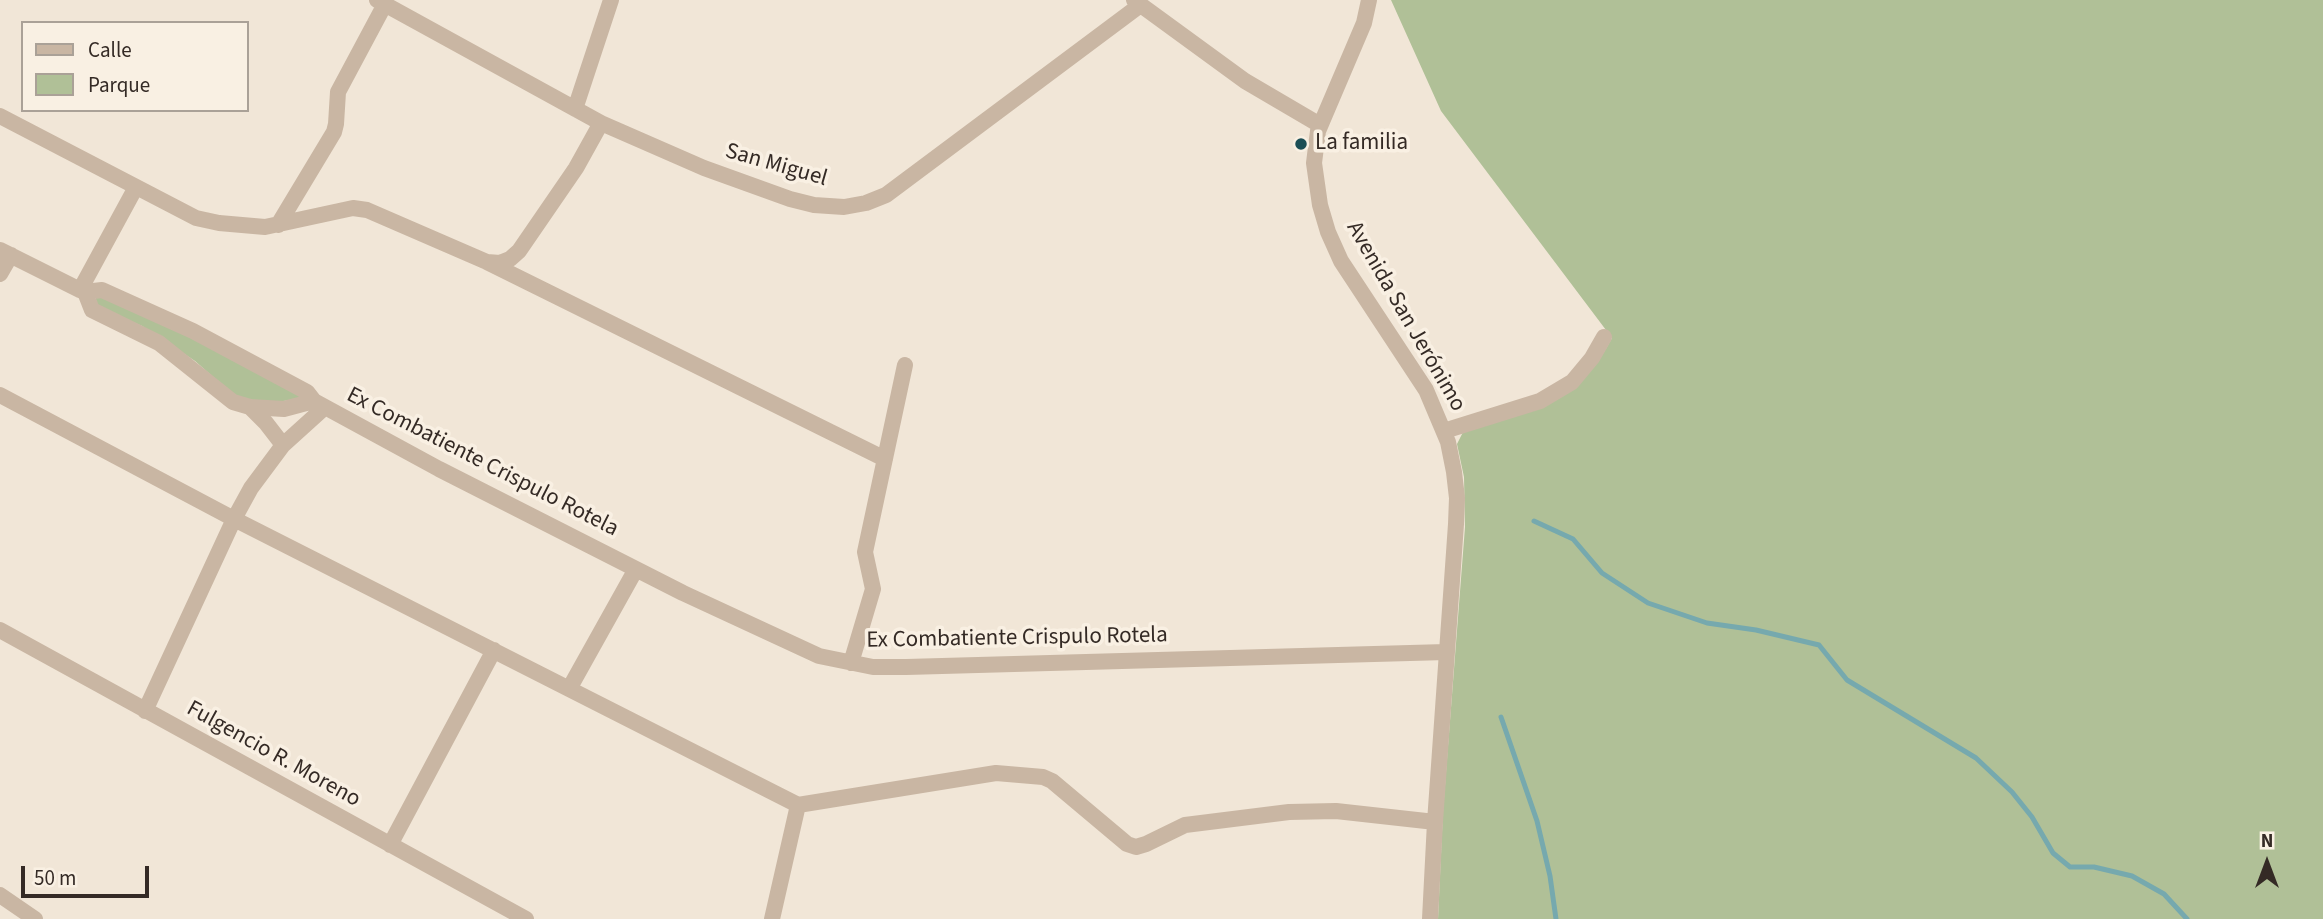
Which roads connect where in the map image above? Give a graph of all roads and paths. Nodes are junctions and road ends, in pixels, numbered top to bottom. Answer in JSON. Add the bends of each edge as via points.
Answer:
{"nodes":[{"id":1,"x":611,"y":0,"type":"edge"},
{"id":2,"x":1369,"y":0,"type":"edge"},
{"id":3,"x":381,"y":2,"type":"edge"},
{"id":4,"x":1137,"y":3,"type":"edge"},
{"id":5,"x":575,"y":109,"type":"junction"},
{"id":6,"x":0,"y":116,"type":"edge"},
{"id":7,"x":601,"y":123,"type":"junction"},
{"id":8,"x":1320,"y":125,"type":"junction"},
{"id":9,"x":136,"y":187,"type":"junction"},
{"id":10,"x":278,"y":225,"type":"junction"},
{"id":11,"x":5,"y":252,"type":"edge"},
{"id":12,"x":487,"y":262,"type":"junction"},
{"id":13,"x":0,"y":274,"type":"edge"},
{"id":14,"x":83,"y":291,"type":"junction"},
{"id":15,"x":1604,"y":337,"type":"dead end"},
{"id":16,"x":905,"y":365,"type":"dead end"},
{"id":17,"x":0,"y":395,"type":"edge"},
{"id":18,"x":319,"y":404,"type":"junction"},
{"id":19,"x":250,"y":407,"type":"junction"},
{"id":20,"x":1444,"y":430,"type":"junction"},
{"id":21,"x":283,"y":446,"type":"junction"},
{"id":22,"x":885,"y":459,"type":"junction"},
{"id":23,"x":234,"y":519,"type":"junction"},
{"id":24,"x":636,"y":569,"type":"junction"},
{"id":25,"x":0,"y":630,"type":"edge"},
{"id":26,"x":494,"y":650,"type":"junction"},
{"id":27,"x":1446,"y":652,"type":"junction"},
{"id":28,"x":851,"y":663,"type":"junction"},
{"id":29,"x":569,"y":689,"type":"junction"},
{"id":30,"x":145,"y":711,"type":"junction"},
{"id":31,"x":797,"y":805,"type":"junction"},
{"id":32,"x":1434,"y":822,"type":"junction"},
{"id":33,"x":390,"y":845,"type":"junction"},
{"id":34,"x":0,"y":895,"type":"edge"},
{"id":35,"x":36,"y":919,"type":"edge"},
{"id":36,"x":526,"y":919,"type":"edge"},
{"id":37,"x":772,"y":919,"type":"edge"},
{"id":38,"x":1430,"y":919,"type":"edge"}],
"edges":[{"from":1,"to":5,"type":"street"},
{"from":2,"to":8,"type":"street","name":"Avenida San Jerónimo","via":[[1364,23]]},
{"from":3,"to":5,"type":"street","name":"San Miguel"},
{"from":3,"to":10,"type":"street","via":[[338,92],[334,132]]},
{"from":4,"to":7,"type":"street","name":"San Miguel","via":[[886,195],[866,203],[844,207],[790,199],[704,169]]},
{"from":4,"to":8,"type":"street","name":"San Miguel","via":[[1245,81]]},
{"from":5,"to":7,"type":"street","name":"San Miguel"},
{"from":6,"to":9,"type":"street"},
{"from":7,"to":12,"type":"street","via":[[519,251],[500,263]]},
{"from":8,"to":20,"type":"street","name":"Avenida San Jerónimo","via":[[1314,163],[1328,232],[1341,261],[1426,390]]},
{"from":9,"to":10,"type":"street","via":[[196,218],[247,227]]},
{"from":9,"to":14,"type":"street"},
{"from":10,"to":12,"type":"street","via":[[354,208],[367,210]]},
{"from":11,"to":13,"type":"street"},
{"from":11,"to":14,"type":"street","name":"Ex Combatiente Crispulo Rotela"},
{"from":12,"to":22,"type":"street"},
{"from":14,"to":18,"type":"street","name":"Ex Combatiente Crispulo Rotela","via":[[102,290],[193,331],[307,392]]},
{"from":14,"to":19,"type":"street","name":"Ex Combatiente Crispulo Rotela","via":[[92,310],[159,343],[222,395]]},
{"from":15,"to":20,"type":"street","via":[[1572,382],[1540,401]]},
{"from":16,"to":22,"type":"street"},
{"from":17,"to":23,"type":"street"},
{"from":18,"to":19,"type":"street","name":"Ex Combatiente Crispulo Rotela"},
{"from":18,"to":21,"type":"street"},
{"from":18,"to":24,"type":"street","name":"Ex Combatiente Crispulo Rotela"},
{"from":19,"to":21,"type":"street"},
{"from":20,"to":27,"type":"street","name":"Avenida San Jerónimo","via":[[1457,498]]},
{"from":21,"to":23,"type":"street"},
{"from":22,"to":28,"type":"street","via":[[865,552],[873,589]]},
{"from":23,"to":26,"type":"street"},
{"from":23,"to":30,"type":"street"},
{"from":24,"to":28,"type":"street","name":"Ex Combatiente Crispulo Rotela","via":[[785,642]]},
{"from":24,"to":29,"type":"street"},
{"from":25,"to":30,"type":"street","name":"Fulgencio R. Moreno"},
{"from":26,"to":29,"type":"street"},
{"from":26,"to":33,"type":"street"},
{"from":27,"to":28,"type":"street","name":"Ex Combatiente Crispulo Rotela","via":[[906,667]]},
{"from":27,"to":32,"type":"street","name":"Avenida San Jerónimo"},
{"from":29,"to":31,"type":"street"},
{"from":30,"to":33,"type":"street","name":"Fulgencio R. Moreno"},
{"from":31,"to":32,"type":"street","via":[[996,773],[1052,781],[1136,847],[1185,825],[1289,812],[1336,811]]},
{"from":31,"to":37,"type":"street"},
{"from":32,"to":38,"type":"street","name":"Avenida San Jerónimo"},
{"from":33,"to":36,"type":"street","name":"Fulgencio R. Moreno"},
{"from":34,"to":35,"type":"street"}]}
